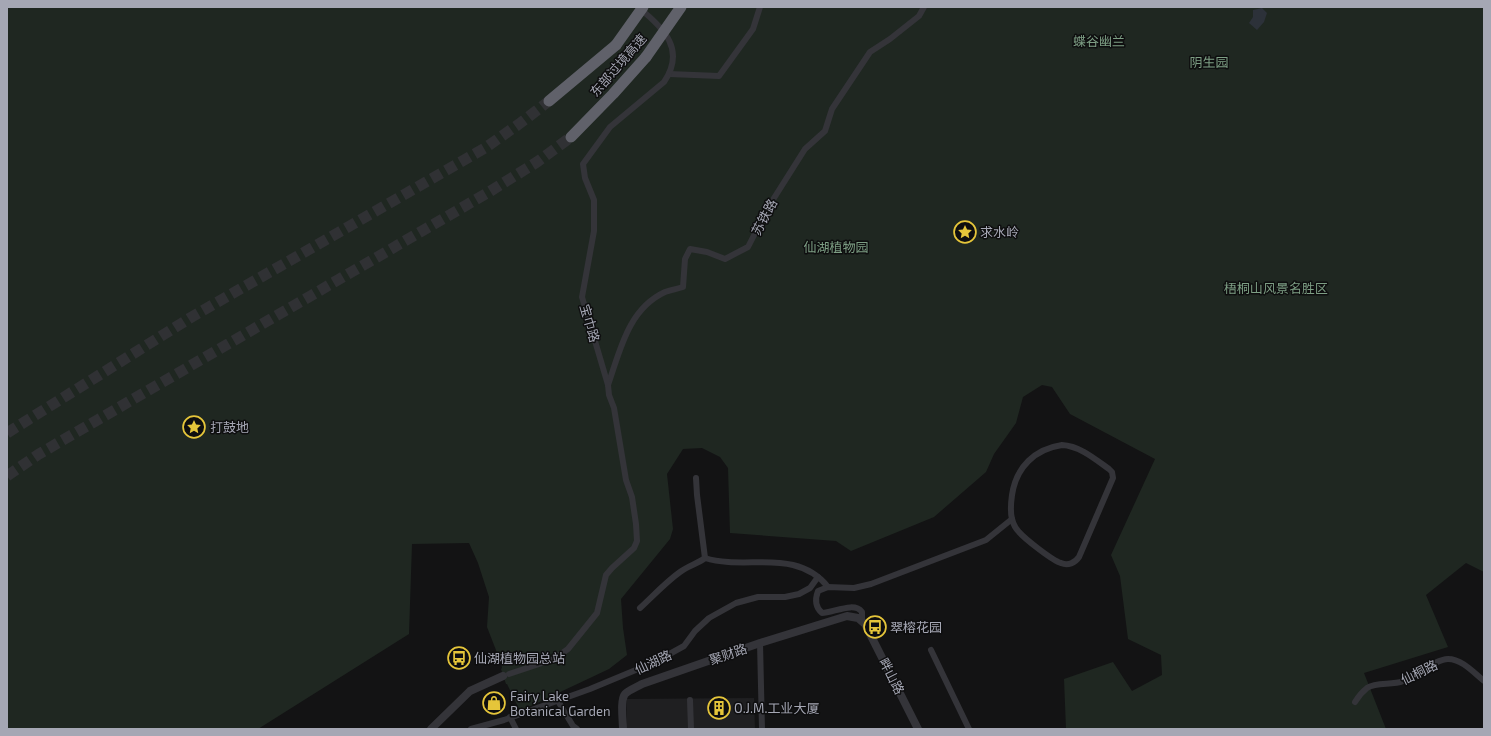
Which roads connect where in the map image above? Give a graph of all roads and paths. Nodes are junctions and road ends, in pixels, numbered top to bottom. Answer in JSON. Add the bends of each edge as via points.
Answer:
{"nodes":[{"id":1,"x":638,"y":7,"type":"edge"},
{"id":2,"x":643,"y":7,"type":"edge"},
{"id":3,"x":681,"y":7,"type":"edge"},
{"id":4,"x":760,"y":7,"type":"edge"},
{"id":5,"x":924,"y":7,"type":"edge"},
{"id":6,"x":669,"y":74,"type":"junction"},
{"id":7,"x":549,"y":101,"type":"tunnel mouth"},
{"id":8,"x":571,"y":137,"type":"tunnel mouth"},
{"id":9,"x":608,"y":385,"type":"junction"},
{"id":10,"x":696,"y":478,"type":"dead end"},
{"id":11,"x":1012,"y":519,"type":"junction"},
{"id":12,"x":705,"y":558,"type":"junction"},
{"id":13,"x":818,"y":577,"type":"junction"},
{"id":14,"x":828,"y":587,"type":"junction"},
{"id":15,"x":640,"y":608,"type":"dead end"},
{"id":16,"x":863,"y":622,"type":"junction"},
{"id":17,"x":760,"y":643,"type":"junction"},
{"id":18,"x":931,"y":650,"type":"dead end"},
{"id":19,"x":506,"y":675,"type":"joint"},
{"id":20,"x":1484,"y":681,"type":"edge"},
{"id":21,"x":558,"y":700,"type":"junction"},
{"id":22,"x":690,"y":700,"type":"dead end"},
{"id":23,"x":1355,"y":702,"type":"dead end"},
{"id":24,"x":510,"y":717,"type":"junction"},
{"id":25,"x":431,"y":729,"type":"edge"},
{"id":26,"x":471,"y":729,"type":"edge"},
{"id":27,"x":516,"y":729,"type":"edge"},
{"id":28,"x":577,"y":729,"type":"edge"},
{"id":29,"x":623,"y":729,"type":"edge"},
{"id":30,"x":691,"y":729,"type":"edge"},
{"id":31,"x":762,"y":729,"type":"edge"},
{"id":32,"x":918,"y":729,"type":"edge"},
{"id":33,"x":969,"y":729,"type":"edge"}],
"edges":[{"from":1,"to":6,"type":"street","via":[[668,35],[673,49]]},
{"from":2,"to":7,"type":"highway","name":"东部过境高速","bridge":true,"via":[[616,45]]},
{"from":3,"to":8,"type":"highway","name":"东部过境高速","bridge":true,"via":[[646,57]]},
{"from":4,"to":6,"type":"street","via":[[753,29],[719,76]]},
{"from":5,"to":9,"type":"street","name":"苏铁路","via":[[919,16],[890,40],[870,52],[832,109],[825,131],[805,149],[769,206],[748,248],[725,259],[690,249],[685,259],[683,288],[665,292],[643,306],[628,329]]},
{"from":6,"to":9,"type":"street","name":"宝巾路","via":[[664,82],[610,128],[583,164],[585,178],[594,200],[594,231],[582,297]]},
{"from":9,"to":19,"type":"street","name":"宝巾路","via":[[626,480],[632,497],[637,541],[634,548],[606,575],[596,613],[568,649],[554,659]]},
{"from":10,"to":12,"type":"street"},
{"from":11,"to":11,"type":"street","via":[[1014,482],[1023,466],[1038,453],[1056,446],[1072,446],[1085,452],[1112,472],[1111,485],[1079,557],[1074,562],[1066,564],[1055,561],[1020,532]]},
{"from":11,"to":14,"type":"street","via":[[986,540],[871,584],[854,588]]},
{"from":12,"to":13,"type":"street","via":[[715,561],[778,563],[805,568]]},
{"from":12,"to":15,"type":"street","via":[[682,570]]},
{"from":13,"to":14,"type":"street"},
{"from":13,"to":21,"type":"street","name":"仙湖路","via":[[810,588],[799,594],[758,597],[736,603],[709,618],[684,646],[655,662]]},
{"from":14,"to":16,"type":"street","via":[[818,591],[816,596],[816,606],[822,613],[856,607],[862,612]]},
{"from":16,"to":17,"type":"street","name":"聚财路","via":[[847,616]]},
{"from":16,"to":32,"type":"street","name":"畔山路"},
{"from":17,"to":29,"type":"street","name":"聚财路","via":[[659,677],[631,690],[622,701]]},
{"from":17,"to":31,"type":"street"},
{"from":18,"to":33,"type":"street"},
{"from":19,"to":25,"type":"street","via":[[470,691]]},
{"from":20,"to":23,"type":"street","name":"仙桐路","via":[[1458,661],[1447,659],[1403,682],[1367,687]]},
{"from":21,"to":24,"type":"street","name":"仙湖路"},
{"from":21,"to":28,"type":"street"},
{"from":22,"to":30,"type":"street"},
{"from":24,"to":26,"type":"street","name":"仙湖路"},
{"from":24,"to":27,"type":"street"}]}
